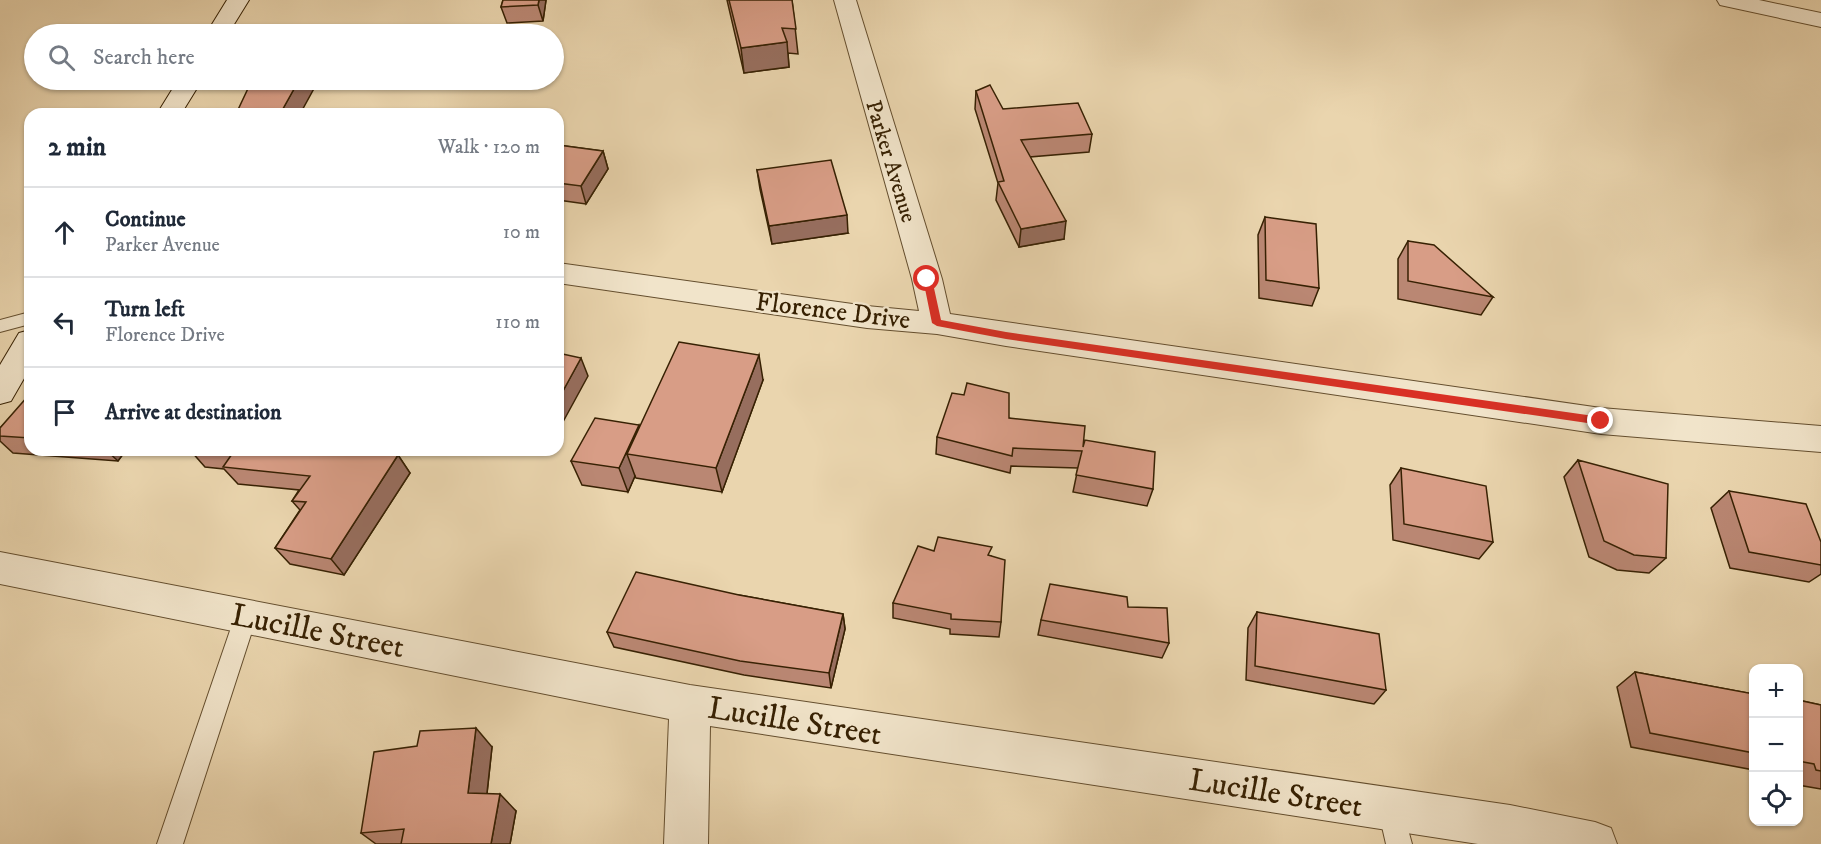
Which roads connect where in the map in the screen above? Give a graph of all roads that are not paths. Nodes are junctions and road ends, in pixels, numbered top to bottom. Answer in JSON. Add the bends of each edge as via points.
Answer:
{"nodes":[{"id":1,"x":238,"y":0,"type":"edge"},
{"id":2,"x":844,"y":0,"type":"edge"},
{"id":3,"x":1728,"y":0,"type":"edge"},
{"id":4,"x":1821,"y":20,"type":"edge"},
{"id":5,"x":223,"y":24,"type":"edge"},
{"id":6,"x":184,"y":90,"type":"edge"},
{"id":7,"x":173,"y":108,"type":"edge"},
{"id":8,"x":564,"y":274,"type":"edge"},
{"id":9,"x":24,"y":320,"type":"edge"},
{"id":10,"x":937,"y":323,"type":"junction"},
{"id":11,"x":0,"y":326,"type":"edge"},
{"id":12,"x":24,"y":351,"type":"edge"},
{"id":13,"x":0,"y":392,"type":"edge"},
{"id":14,"x":1821,"y":439,"type":"edge"},
{"id":15,"x":0,"y":568,"type":"edge"},
{"id":16,"x":246,"y":616,"type":"junction"},
{"id":17,"x":690,"y":704,"type":"junction"},
{"id":18,"x":1395,"y":827,"type":"edge"},
{"id":19,"x":170,"y":844,"type":"edge"},
{"id":20,"x":686,"y":844,"type":"edge"},
{"id":21,"x":1595,"y":844,"type":"edge"}],
"edges":[{"from":1,"to":5,"type":"street"},
{"from":2,"to":10,"type":"street","name":"Parker Avenue"},
{"from":3,"to":4,"type":"street"},
{"from":6,"to":7,"type":"street"},
{"from":8,"to":10,"type":"street","name":"Florence Drive","via":[[867,317]]},
{"from":9,"to":11,"type":"lane"},
{"from":10,"to":14,"type":"street","name":"Florence Drive","via":[[1601,421]]},
{"from":12,"to":13,"type":"street"},
{"from":15,"to":16,"type":"street","name":"Lucille Street"},
{"from":16,"to":17,"type":"street","name":"Lucille Street"},
{"from":16,"to":19,"type":"lane"},
{"from":17,"to":18,"type":"street","name":"Lucille Street"},
{"from":17,"to":20,"type":"street"},
{"from":18,"to":21,"type":"street","name":"Lucille Street","via":[[1510,827]]}]}
